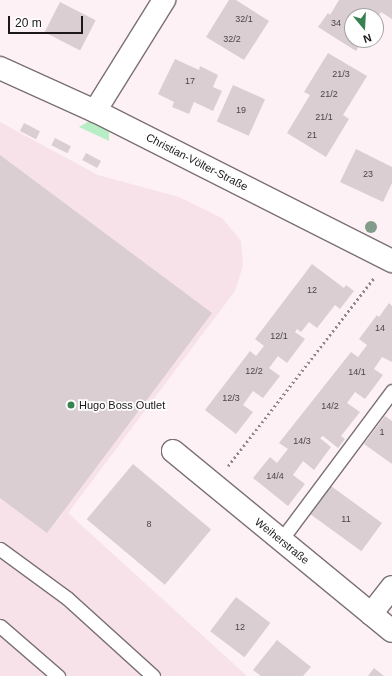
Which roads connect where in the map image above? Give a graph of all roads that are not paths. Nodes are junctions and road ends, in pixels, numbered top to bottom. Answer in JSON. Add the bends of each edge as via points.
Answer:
{"nodes":[{"id":1,"x":164,"y":0,"type":"edge"},
{"id":2,"x":0,"y":68,"type":"edge"},
{"id":3,"x":95,"y":111,"type":"junction"},
{"id":4,"x":392,"y":260,"type":"edge"},
{"id":5,"x":392,"y":391,"type":"edge"},
{"id":6,"x":172,"y":451,"type":"dead end"},
{"id":7,"x":281,"y":540,"type":"junction"},
{"id":8,"x":0,"y":549,"type":"edge"},
{"id":9,"x":392,"y":587,"type":"edge"},
{"id":10,"x":371,"y":614,"type":"junction"},
{"id":11,"x":0,"y":626,"type":"edge"},
{"id":12,"x":392,"y":631,"type":"edge"},
{"id":13,"x":58,"y":676,"type":"edge"},
{"id":14,"x":153,"y":676,"type":"edge"}],
"edges":[{"from":1,"to":3,"type":"street"},
{"from":2,"to":3,"type":"street","name":"Christian-Völter-Straße"},
{"from":3,"to":4,"type":"street","name":"Christian-Völter-Straße"},
{"from":5,"to":7,"type":"lane"},
{"from":6,"to":7,"type":"street","name":"Weiherstraße"},
{"from":7,"to":10,"type":"street","name":"Weiherstraße"},
{"from":8,"to":14,"type":"lane","via":[[67,598]]},
{"from":9,"to":10,"type":"street"},
{"from":10,"to":12,"type":"street","name":"Weiherstraße"},
{"from":11,"to":13,"type":"lane"}]}
